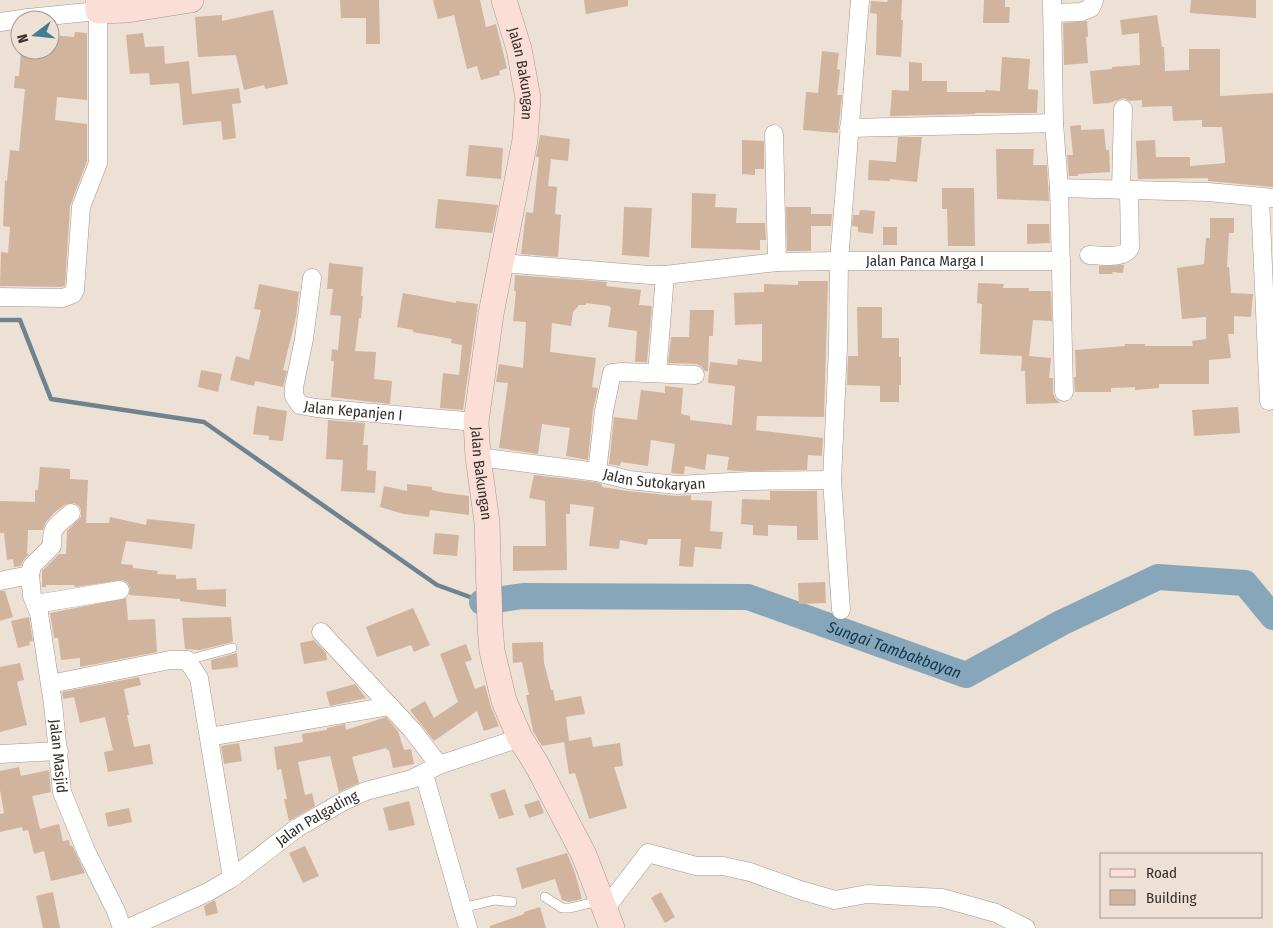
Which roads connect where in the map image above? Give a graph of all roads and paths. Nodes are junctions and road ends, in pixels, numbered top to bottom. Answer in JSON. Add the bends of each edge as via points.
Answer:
{"nodes":[{"id":1,"x":191,"y":0,"type":"edge"},
{"id":2,"x":504,"y":0,"type":"edge"},
{"id":3,"x":860,"y":0,"type":"edge"},
{"id":4,"x":1094,"y":0,"type":"edge"},
{"id":5,"x":98,"y":6,"type":"edge"},
{"id":6,"x":1053,"y":7,"type":"edge"},
{"id":7,"x":0,"y":22,"type":"edge"},
{"id":8,"x":1123,"y":109,"type":"dead end"},
{"id":9,"x":1054,"y":123,"type":"junction"},
{"id":10,"x":849,"y":128,"type":"junction"},
{"id":11,"x":774,"y":134,"type":"dead end"},
{"id":12,"x":1059,"y":188,"type":"junction"},
{"id":13,"x":1125,"y":190,"type":"junction"},
{"id":14,"x":1267,"y":198,"type":"edge"},
{"id":15,"x":1089,"y":255,"type":"dead end"},
{"id":16,"x":839,"y":261,"type":"junction"},
{"id":17,"x":1061,"y":261,"type":"junction"},
{"id":18,"x":777,"y":262,"type":"junction"},
{"id":19,"x":501,"y":263,"type":"junction"},
{"id":20,"x":665,"y":274,"type":"junction"},
{"id":21,"x":312,"y":278,"type":"dead end"},
{"id":22,"x":0,"y":298,"type":"edge"},
{"id":23,"x":657,"y":373,"type":"junction"},
{"id":24,"x":695,"y":375,"type":"dead end"},
{"id":25,"x":1064,"y":392,"type":"dead end"},
{"id":26,"x":1269,"y":401,"type":"dead end"},
{"id":27,"x":476,"y":422,"type":"junction"},
{"id":28,"x":478,"y":457,"type":"junction"},
{"id":29,"x":597,"y":472,"type":"junction"},
{"id":30,"x":832,"y":480,"type":"junction"},
{"id":31,"x":71,"y":513,"type":"dead end"},
{"id":32,"x":30,"y":575,"type":"junction"},
{"id":33,"x":0,"y":581,"type":"edge"},
{"id":34,"x":120,"y":590,"type":"dead end"},
{"id":35,"x":36,"y":604,"type":"junction"},
{"id":36,"x":842,"y":610,"type":"dead end"},
{"id":37,"x":322,"y":632,"type":"dead end"},
{"id":38,"x":232,"y":648,"type":"dead end"},
{"id":39,"x":187,"y":660,"type":"junction"},
{"id":40,"x":50,"y":684,"type":"junction"},
{"id":41,"x":390,"y":706,"type":"junction"},
{"id":42,"x":209,"y":737,"type":"junction"},
{"id":43,"x":520,"y":738,"type":"junction"},
{"id":44,"x":59,"y":751,"type":"junction"},
{"id":45,"x":0,"y":754,"type":"edge"},
{"id":46,"x":439,"y":765,"type":"junction"},
{"id":47,"x":424,"y":774,"type":"junction"},
{"id":48,"x":232,"y":878,"type":"junction"},
{"id":49,"x":545,"y":897,"type":"dead end"},
{"id":50,"x":512,"y":902,"type":"dead end"},
{"id":51,"x":462,"y":908,"type":"junction"},
{"id":52,"x":606,"y":912,"type":"edge"},
{"id":53,"x":122,"y":928,"type":"edge"},
{"id":54,"x":129,"y":928,"type":"edge"},
{"id":55,"x":468,"y":928,"type":"edge"},
{"id":56,"x":1026,"y":928,"type":"edge"}],
"edges":[{"from":1,"to":5,"type":"main road","via":[[127,10]]},
{"from":2,"to":19,"type":"main road","name":"Jalan Bakungan","via":[[519,49],[528,98],[524,140]]},
{"from":3,"to":10,"type":"street"},
{"from":4,"to":6,"type":"street","via":[[1091,8],[1081,12]]},
{"from":5,"to":7,"type":"street"},
{"from":5,"to":22,"type":"street","via":[[98,163],[82,207],[75,290],[63,298]]},
{"from":6,"to":9,"type":"street"},
{"from":8,"to":13,"type":"street"},
{"from":9,"to":10,"type":"street"},
{"from":9,"to":12,"type":"street"},
{"from":10,"to":16,"type":"street"},
{"from":11,"to":18,"type":"street"},
{"from":12,"to":13,"type":"street"},
{"from":12,"to":17,"type":"street"},
{"from":13,"to":14,"type":"street","via":[[1208,192]]},
{"from":13,"to":15,"type":"street","via":[[1130,248],[1119,256]]},
{"from":14,"to":26,"type":"street"},
{"from":16,"to":17,"type":"street","name":"Jalan Panca Marga I"},
{"from":16,"to":18,"type":"street","name":"Jalan Panca Marga I"},
{"from":16,"to":30,"type":"street"},
{"from":17,"to":25,"type":"street"},
{"from":18,"to":20,"type":"street","name":"Jalan Panca Marga I"},
{"from":19,"to":20,"type":"street","name":"Jalan Panca Marga I"},
{"from":19,"to":27,"type":"main road","name":"Jalan Bakungan"},
{"from":20,"to":23,"type":"street"},
{"from":21,"to":27,"type":"street","name":"Jalan Kepanjen I","via":[[294,387],[294,396],[300,404]]},
{"from":23,"to":24,"type":"street"},
{"from":23,"to":29,"type":"street","via":[[612,373]]},
{"from":27,"to":28,"type":"main road","name":"Jalan Bakungan"},
{"from":28,"to":29,"type":"street","name":"Jalan Sutokaryan"},
{"from":28,"to":43,"type":"main road","name":"Jalan Bakungan","via":[[487,522],[492,651],[504,701]]},
{"from":29,"to":30,"type":"street","name":"Jalan Sutokaryan","via":[[629,480],[677,485]]},
{"from":30,"to":36,"type":"street"},
{"from":31,"to":32,"type":"street","via":[[54,529],[52,546],[32,566]]},
{"from":32,"to":33,"type":"street"},
{"from":32,"to":35,"type":"street","name":"Jalan Masjid"},
{"from":34,"to":35,"type":"street"},
{"from":35,"to":40,"type":"street","name":"Jalan Masjid"},
{"from":37,"to":41,"type":"street"},
{"from":38,"to":39,"type":"lane"},
{"from":39,"to":40,"type":"street","via":[[170,660]]},
{"from":39,"to":42,"type":"street","via":[[199,678]]},
{"from":40,"to":44,"type":"street","name":"Jalan Masjid"},
{"from":41,"to":42,"type":"street"},
{"from":41,"to":46,"type":"street"},
{"from":42,"to":48,"type":"street"},
{"from":43,"to":46,"type":"street","name":"Jalan Palgading"},
{"from":43,"to":52,"type":"main road","name":"Jalan Bakungan","via":[[584,855]]},
{"from":44,"to":45,"type":"street"},
{"from":44,"to":53,"type":"street","name":"Jalan Masjid","via":[[64,799]]},
{"from":46,"to":47,"type":"street","name":"Jalan Palgading"},
{"from":47,"to":48,"type":"street","name":"Jalan Palgading","via":[[344,801],[297,828]]},
{"from":47,"to":51,"type":"street"},
{"from":48,"to":54,"type":"street","name":"Jalan Palgading"},
{"from":49,"to":52,"type":"lane","via":[[562,908]]},
{"from":50,"to":51,"type":"lane","via":[[495,900]]},
{"from":51,"to":55,"type":"street"},
{"from":52,"to":56,"type":"street","via":[[648,853],[696,866],[723,866],[750,872],[835,900],[867,894],[942,898],[996,913]]}]}
